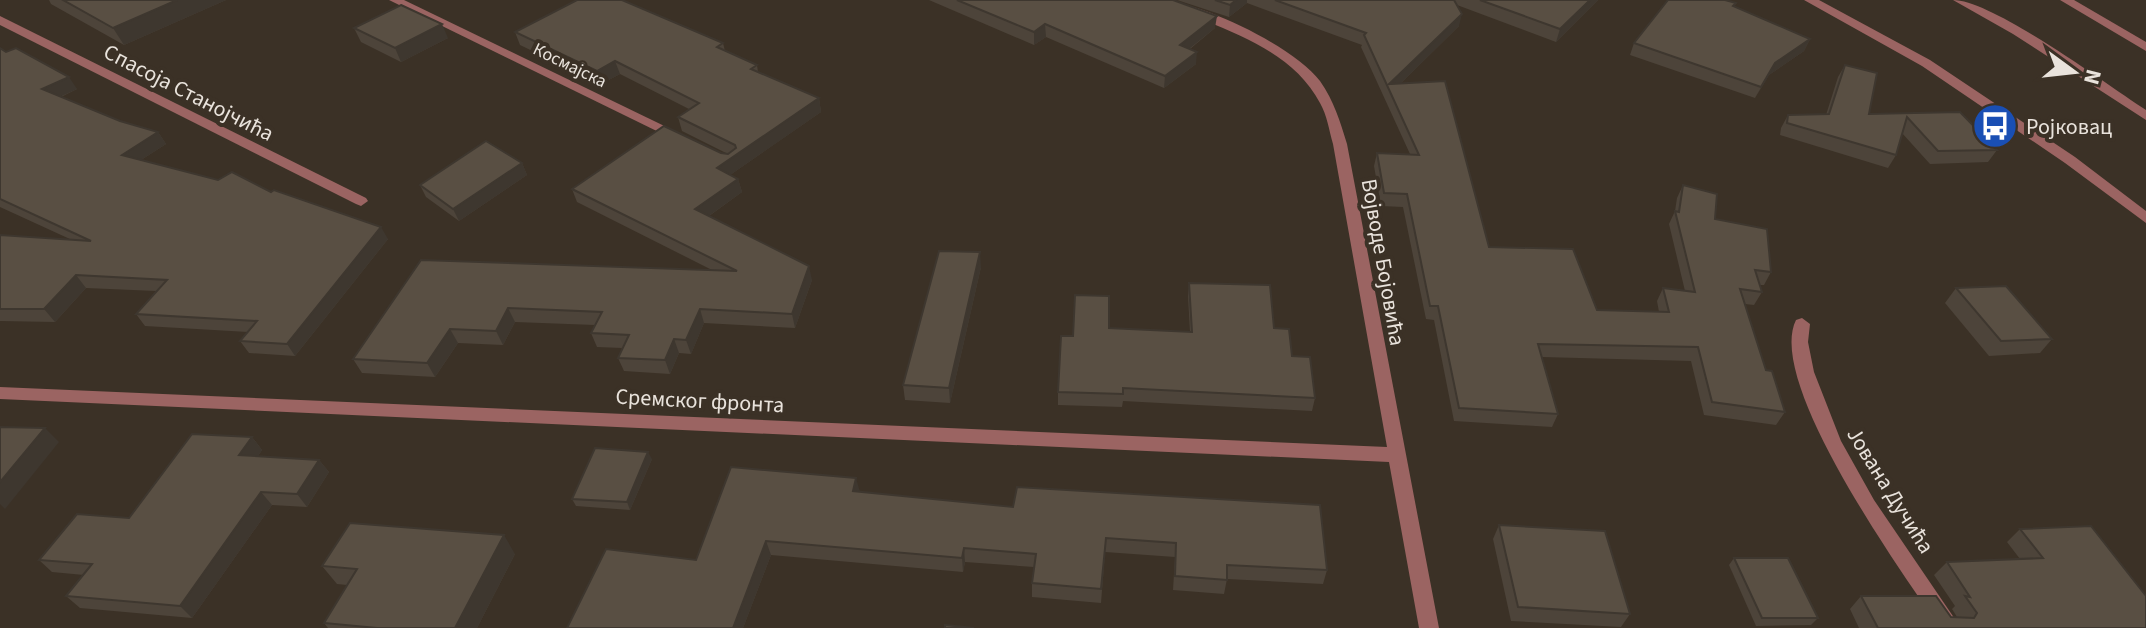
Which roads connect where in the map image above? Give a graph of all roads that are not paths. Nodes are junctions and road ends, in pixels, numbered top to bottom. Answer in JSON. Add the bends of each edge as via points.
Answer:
{"nodes":[{"id":1,"x":395,"y":0,"type":"edge"},
{"id":2,"x":1161,"y":0,"type":"edge"},
{"id":3,"x":1810,"y":0,"type":"edge"},
{"id":4,"x":1959,"y":0,"type":"edge"},
{"id":5,"x":2066,"y":0,"type":"edge"},
{"id":6,"x":0,"y":20,"type":"edge"},
{"id":7,"x":2146,"y":47,"type":"edge"},
{"id":8,"x":2146,"y":116,"type":"edge"},
{"id":9,"x":687,"y":141,"type":"edge"},
{"id":10,"x":361,"y":201,"type":"dead end"},
{"id":11,"x":2144,"y":215,"type":"edge"},
{"id":12,"x":1802,"y":324,"type":"dead end"},
{"id":13,"x":0,"y":393,"type":"edge"},
{"id":14,"x":1397,"y":455,"type":"junction"},
{"id":15,"x":1429,"y":628,"type":"edge"},
{"id":16,"x":1951,"y":628,"type":"edge"}],
"edges":[{"from":1,"to":9,"type":"street","name":"Космајска"},
{"from":2,"to":14,"type":"street","name":"Војводе Бојовића","via":[[1273,48],[1305,73],[1327,102],[1340,144]]},
{"from":3,"to":11,"type":"street","via":[[1926,63]]},
{"from":4,"to":8,"type":"street","via":[[2017,31]]},
{"from":5,"to":7,"type":"street"},
{"from":6,"to":10,"type":"street","name":"Спасоја Станојчића"},
{"from":12,"to":16,"type":"street","name":"Јована Дучића","via":[[1801,350],[1826,434],[1861,496]]},
{"from":13,"to":14,"type":"street","name":"Сремског фронта"},
{"from":14,"to":15,"type":"street","name":"Војводе Бојовића"}]}
